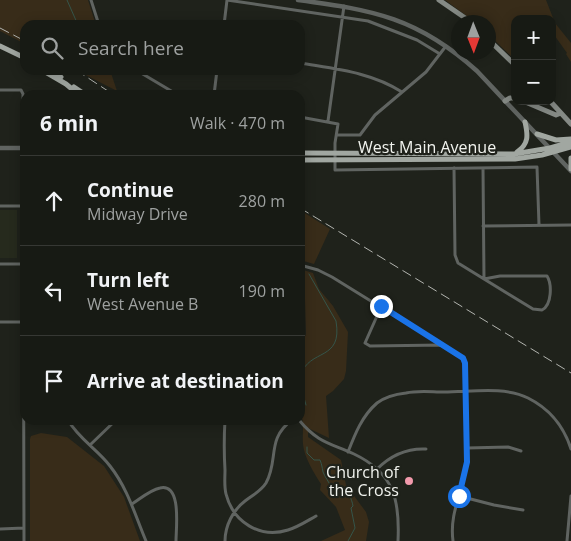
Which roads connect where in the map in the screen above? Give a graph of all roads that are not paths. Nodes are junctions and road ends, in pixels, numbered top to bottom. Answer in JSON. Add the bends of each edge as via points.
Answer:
{"nodes":[{"id":1,"x":91,"y":0,"type":"edge"},
{"id":2,"x":227,"y":0,"type":"edge"},
{"id":3,"x":298,"y":0,"type":"edge"},
{"id":4,"x":439,"y":0,"type":"edge"},
{"id":5,"x":344,"y":6,"type":"junction"},
{"id":6,"x":461,"y":15,"type":"edge"},
{"id":7,"x":343,"y":17,"type":"junction"},
{"id":8,"x":97,"y":20,"type":"edge"},
{"id":9,"x":225,"y":20,"type":"edge"},
{"id":10,"x":0,"y":46,"type":"edge"},
{"id":11,"x":446,"y":46,"type":"junction"},
{"id":12,"x":496,"y":47,"type":"edge"},
{"id":13,"x":440,"y":54,"type":"junction"},
{"id":14,"x":20,"y":56,"type":"edge"},
{"id":15,"x":511,"y":61,"type":"edge"},
{"id":16,"x":305,"y":65,"type":"edge"},
{"id":17,"x":335,"y":68,"type":"junction"},
{"id":18,"x":52,"y":75,"type":"edge"},
{"id":19,"x":53,"y":75,"type":"edge"},
{"id":20,"x":54,"y":75,"type":"edge"},
{"id":21,"x":144,"y":75,"type":"edge"},
{"id":22,"x":216,"y":75,"type":"edge"},
{"id":23,"x":0,"y":90,"type":"edge"},
{"id":24,"x":20,"y":90,"type":"edge"},
{"id":25,"x":68,"y":90,"type":"edge"},
{"id":26,"x":73,"y":90,"type":"edge"},
{"id":27,"x":78,"y":90,"type":"edge"},
{"id":28,"x":170,"y":90,"type":"edge"},
{"id":29,"x":215,"y":90,"type":"edge"},
{"id":30,"x":402,"y":92,"type":"junction"},
{"id":31,"x":511,"y":98,"type":"edge"},
{"id":32,"x":505,"y":101,"type":"junction"},
{"id":33,"x":532,"y":105,"type":"edge"},
{"id":34,"x":554,"y":105,"type":"edge"},
{"id":35,"x":561,"y":113,"type":"junction"},
{"id":36,"x":305,"y":118,"type":"edge"},
{"id":37,"x":328,"y":121,"type":"junction"},
{"id":38,"x":525,"y":122,"type":"junction"},
{"id":39,"x":571,"y":124,"type":"edge"},
{"id":40,"x":537,"y":134,"type":"junction"},
{"id":41,"x":338,"y":135,"type":"junction"},
{"id":42,"x":570,"y":140,"type":"edge"},
{"id":43,"x":0,"y":148,"type":"edge"},
{"id":44,"x":20,"y":148,"type":"edge"},
{"id":45,"x":571,"y":148,"type":"edge"},
{"id":46,"x":552,"y":150,"type":"junction"},
{"id":47,"x":305,"y":153,"type":"edge"},
{"id":48,"x":335,"y":153,"type":"junction"},
{"id":49,"x":514,"y":154,"type":"junction"},
{"id":50,"x":571,"y":158,"type":"edge"},
{"id":51,"x":305,"y":160,"type":"edge"},
{"id":52,"x":335,"y":160,"type":"junction"},
{"id":53,"x":454,"y":168,"type":"junction"},
{"id":54,"x":483,"y":168,"type":"junction"},
{"id":55,"x":571,"y":170,"type":"edge"},
{"id":56,"x":0,"y":206,"type":"edge"},
{"id":57,"x":20,"y":206,"type":"edge"},
{"id":58,"x":539,"y":225,"type":"junction"},
{"id":59,"x":571,"y":225,"type":"edge"},
{"id":60,"x":483,"y":226,"type":"junction"},
{"id":61,"x":0,"y":264,"type":"edge"},
{"id":62,"x":20,"y":264,"type":"edge"},
{"id":63,"x":305,"y":267,"type":"edge"},
{"id":64,"x":484,"y":279,"type":"junction"},
{"id":65,"x":381,"y":306,"type":"junction"},
{"id":66,"x":0,"y":322,"type":"edge"},
{"id":67,"x":20,"y":322,"type":"edge"},
{"id":68,"x":443,"y":345,"type":"junction"},
{"id":69,"x":466,"y":392,"type":"junction"},
{"id":70,"x":24,"y":425,"type":"edge"},
{"id":71,"x":72,"y":425,"type":"edge"},
{"id":72,"x":111,"y":425,"type":"edge"},
{"id":73,"x":225,"y":425,"type":"edge"},
{"id":74,"x":286,"y":425,"type":"edge"},
{"id":75,"x":304,"y":425,"type":"edge"},
{"id":76,"x":90,"y":445,"type":"junction"},
{"id":77,"x":467,"y":448,"type":"junction"},
{"id":78,"x":426,"y":449,"type":"dead end"},
{"id":79,"x":571,"y":450,"type":"edge"},
{"id":80,"x":521,"y":451,"type":"dead end"},
{"id":81,"x":348,"y":452,"type":"junction"},
{"id":82,"x":377,"y":469,"type":"junction"},
{"id":83,"x":459,"y":496,"type":"junction"},
{"id":84,"x":571,"y":496,"type":"edge"},
{"id":85,"x":132,"y":504,"type":"junction"},
{"id":86,"x":523,"y":510,"type":"dead end"},
{"id":87,"x":235,"y":512,"type":"junction"},
{"id":88,"x":316,"y":516,"type":"dead end"},
{"id":89,"x":24,"y":528,"type":"junction"},
{"id":90,"x":0,"y":529,"type":"edge"},
{"id":91,"x":24,"y":541,"type":"edge"},
{"id":92,"x":146,"y":541,"type":"edge"},
{"id":93,"x":176,"y":541,"type":"edge"},
{"id":94,"x":225,"y":541,"type":"edge"},
{"id":95,"x":398,"y":541,"type":"edge"},
{"id":96,"x":453,"y":541,"type":"edge"},
{"id":97,"x":567,"y":541,"type":"edge"}],
"edges":[{"from":1,"to":8,"type":"street"},
{"from":2,"to":7,"type":"street"},
{"from":2,"to":9,"type":"street"},
{"from":3,"to":5,"type":"street"},
{"from":4,"to":6,"type":"main road"},
{"from":5,"to":7,"type":"street"},
{"from":5,"to":11,"type":"street","via":[[394,18]]},
{"from":7,"to":13,"type":"street","via":[[387,28]]},
{"from":7,"to":17,"type":"street"},
{"from":10,"to":14,"type":"main road"},
{"from":11,"to":13,"type":"street"},
{"from":11,"to":32,"type":"street"},
{"from":12,"to":15,"type":"main road"},
{"from":13,"to":30,"type":"street","via":[[423,75]]},
{"from":16,"to":17,"type":"street"},
{"from":17,"to":30,"type":"street","via":[[376,79]]},
{"from":17,"to":37,"type":"street"},
{"from":18,"to":25,"type":"main road"},
{"from":19,"to":26,"type":"main road"},
{"from":20,"to":27,"type":"main road"},
{"from":21,"to":28,"type":"street"},
{"from":22,"to":29,"type":"street"},
{"from":23,"to":24,"type":"street"},
{"from":30,"to":41,"type":"street","via":[[375,115],[360,135]]},
{"from":31,"to":32,"type":"main road"},
{"from":32,"to":38,"type":"street"},
{"from":33,"to":35,"type":"main road","via":[[556,115]]},
{"from":34,"to":35,"type":"main road"},
{"from":35,"to":39,"type":"main road"},
{"from":36,"to":37,"type":"street"},
{"from":37,"to":41,"type":"street","via":[[338,124]]},
{"from":38,"to":40,"type":"street"},
{"from":38,"to":49,"type":"main road","via":[[526,143]]},
{"from":40,"to":42,"type":"main road"},
{"from":40,"to":46,"type":"street"},
{"from":41,"to":48,"type":"street"},
{"from":42,"to":46,"type":"main road"},
{"from":43,"to":44,"type":"street"},
{"from":45,"to":46,"type":"main road"},
{"from":46,"to":49,"type":"main road","name":"West Main Avenue"},
{"from":46,"to":52,"type":"main road","name":"West Main Avenue","via":[[515,159]]},
{"from":46,"to":55,"type":"street"},
{"from":47,"to":48,"type":"main road","name":"West Main Avenue"},
{"from":48,"to":49,"type":"main road","name":"West Main Avenue"},
{"from":48,"to":52,"type":"street"},
{"from":50,"to":55,"type":"main road"},
{"from":51,"to":52,"type":"main road","name":"West Main Avenue"},
{"from":52,"to":53,"type":"street","via":[[335,170]]},
{"from":53,"to":54,"type":"street"},
{"from":53,"to":64,"type":"street","via":[[455,257],[458,263]]},
{"from":54,"to":58,"type":"street","via":[[537,167]]},
{"from":54,"to":60,"type":"street"},
{"from":56,"to":57,"type":"street"},
{"from":58,"to":59,"type":"street"},
{"from":58,"to":60,"type":"street"},
{"from":60,"to":64,"type":"street"},
{"from":61,"to":62,"type":"street"},
{"from":63,"to":65,"type":"street","via":[[327,274]]},
{"from":64,"to":64,"type":"street","via":[[535,310],[546,308],[549,278],[545,275]]},
{"from":65,"to":68,"type":"street"},
{"from":65,"to":68,"type":"street","via":[[364,343],[370,346]]},
{"from":66,"to":67,"type":"street"},
{"from":68,"to":69,"type":"street","via":[[463,358]]},
{"from":69,"to":77,"type":"street"},
{"from":69,"to":79,"type":"street","via":[[498,391],[527,397],[557,420]]},
{"from":69,"to":81,"type":"street","via":[[408,392],[378,402],[357,428]]},
{"from":70,"to":89,"type":"street"},
{"from":71,"to":76,"type":"street"},
{"from":72,"to":76,"type":"street"},
{"from":73,"to":87,"type":"street","via":[[226,493]]},
{"from":74,"to":87,"type":"street","via":[[277,437],[264,485]]},
{"from":75,"to":81,"type":"street","via":[[317,438]]},
{"from":76,"to":85,"type":"street","via":[[110,465]]},
{"from":77,"to":80,"type":"street","via":[[508,447]]},
{"from":77,"to":83,"type":"street","via":[[466,472]]},
{"from":78,"to":82,"type":"street","via":[[400,452]]},
{"from":81,"to":82,"type":"street"},
{"from":82,"to":95,"type":"street","via":[[396,499]]},
{"from":83,"to":86,"type":"street"},
{"from":83,"to":96,"type":"street","via":[[453,514]]},
{"from":84,"to":97,"type":"street"},
{"from":85,"to":92,"type":"street"},
{"from":85,"to":93,"type":"street","via":[[158,488],[170,490],[176,502]]},
{"from":87,"to":88,"type":"street","via":[[240,520],[266,532],[290,530]]},
{"from":87,"to":94,"type":"street","via":[[227,526]]},
{"from":89,"to":90,"type":"street"},
{"from":89,"to":91,"type":"street"}]}
